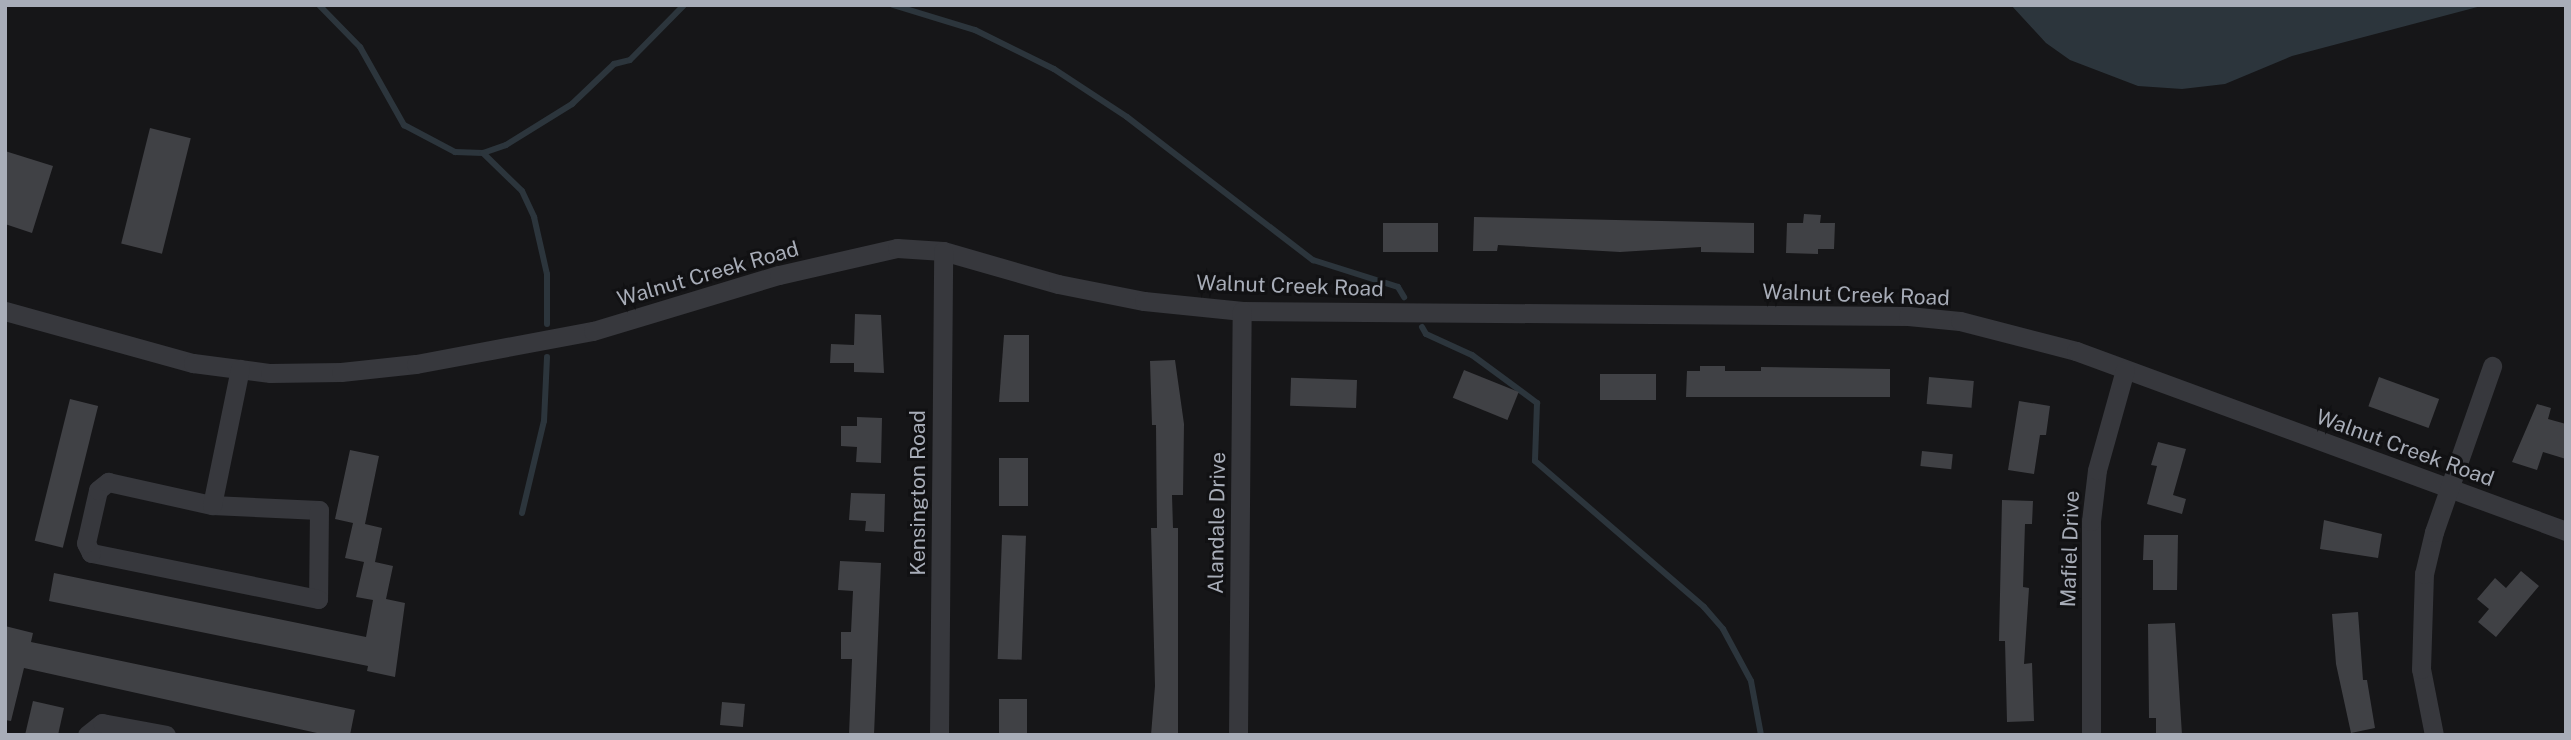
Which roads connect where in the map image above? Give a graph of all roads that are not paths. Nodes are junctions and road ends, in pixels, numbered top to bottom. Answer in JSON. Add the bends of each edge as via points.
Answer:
{"nodes":[{"id":1,"x":943,"y":251,"type":"junction"},
{"id":2,"x":5,"y":311,"type":"edge"},
{"id":3,"x":1242,"y":311,"type":"junction"},
{"id":4,"x":2492,"y":366,"type":"dead end"},
{"id":5,"x":240,"y":369,"type":"junction"},
{"id":6,"x":2125,"y":370,"type":"junction"},
{"id":7,"x":2449,"y":489,"type":"junction"},
{"id":8,"x":212,"y":505,"type":"junction"},
{"id":9,"x":2566,"y":531,"type":"edge"},
{"id":10,"x":87,"y":735,"type":"edge"},
{"id":11,"x":166,"y":735,"type":"edge"},
{"id":12,"x":939,"y":735,"type":"edge"},
{"id":13,"x":1238,"y":735,"type":"edge"},
{"id":14,"x":2091,"y":735,"type":"edge"},
{"id":15,"x":2434,"y":735,"type":"edge"}],
"edges":[{"from":1,"to":3,"type":"street","name":"Walnut Creek Road","via":[[1095,291]]},
{"from":1,"to":5,"type":"street","name":"Walnut Creek Road","via":[[897,248],[779,275],[593,331],[416,364],[341,372]]},
{"from":1,"to":12,"type":"street","name":"Kensington Road"},
{"from":2,"to":5,"type":"street","name":"Walnut Creek Road","via":[[145,353]]},
{"from":3,"to":6,"type":"street","name":"Walnut Creek Road","via":[[1908,316],[2015,333]]},
{"from":3,"to":13,"type":"street","name":"Alandale Drive"},
{"from":4,"to":7,"type":"street"},
{"from":5,"to":8,"type":"street"},
{"from":6,"to":7,"type":"street","name":"Walnut Creek Road"},
{"from":6,"to":14,"type":"street","name":"Mafiel Drive","via":[[2097,470],[2091,521]]},
{"from":7,"to":9,"type":"street","name":"Walnut Creek Road"},
{"from":7,"to":15,"type":"street","via":[[2434,533],[2420,610],[2421,669]]},
{"from":8,"to":8,"type":"street","via":[[108,482],[98,490],[86,543],[91,552],[318,598],[319,510]]},
{"from":10,"to":11,"type":"street","via":[[102,723]]}]}
